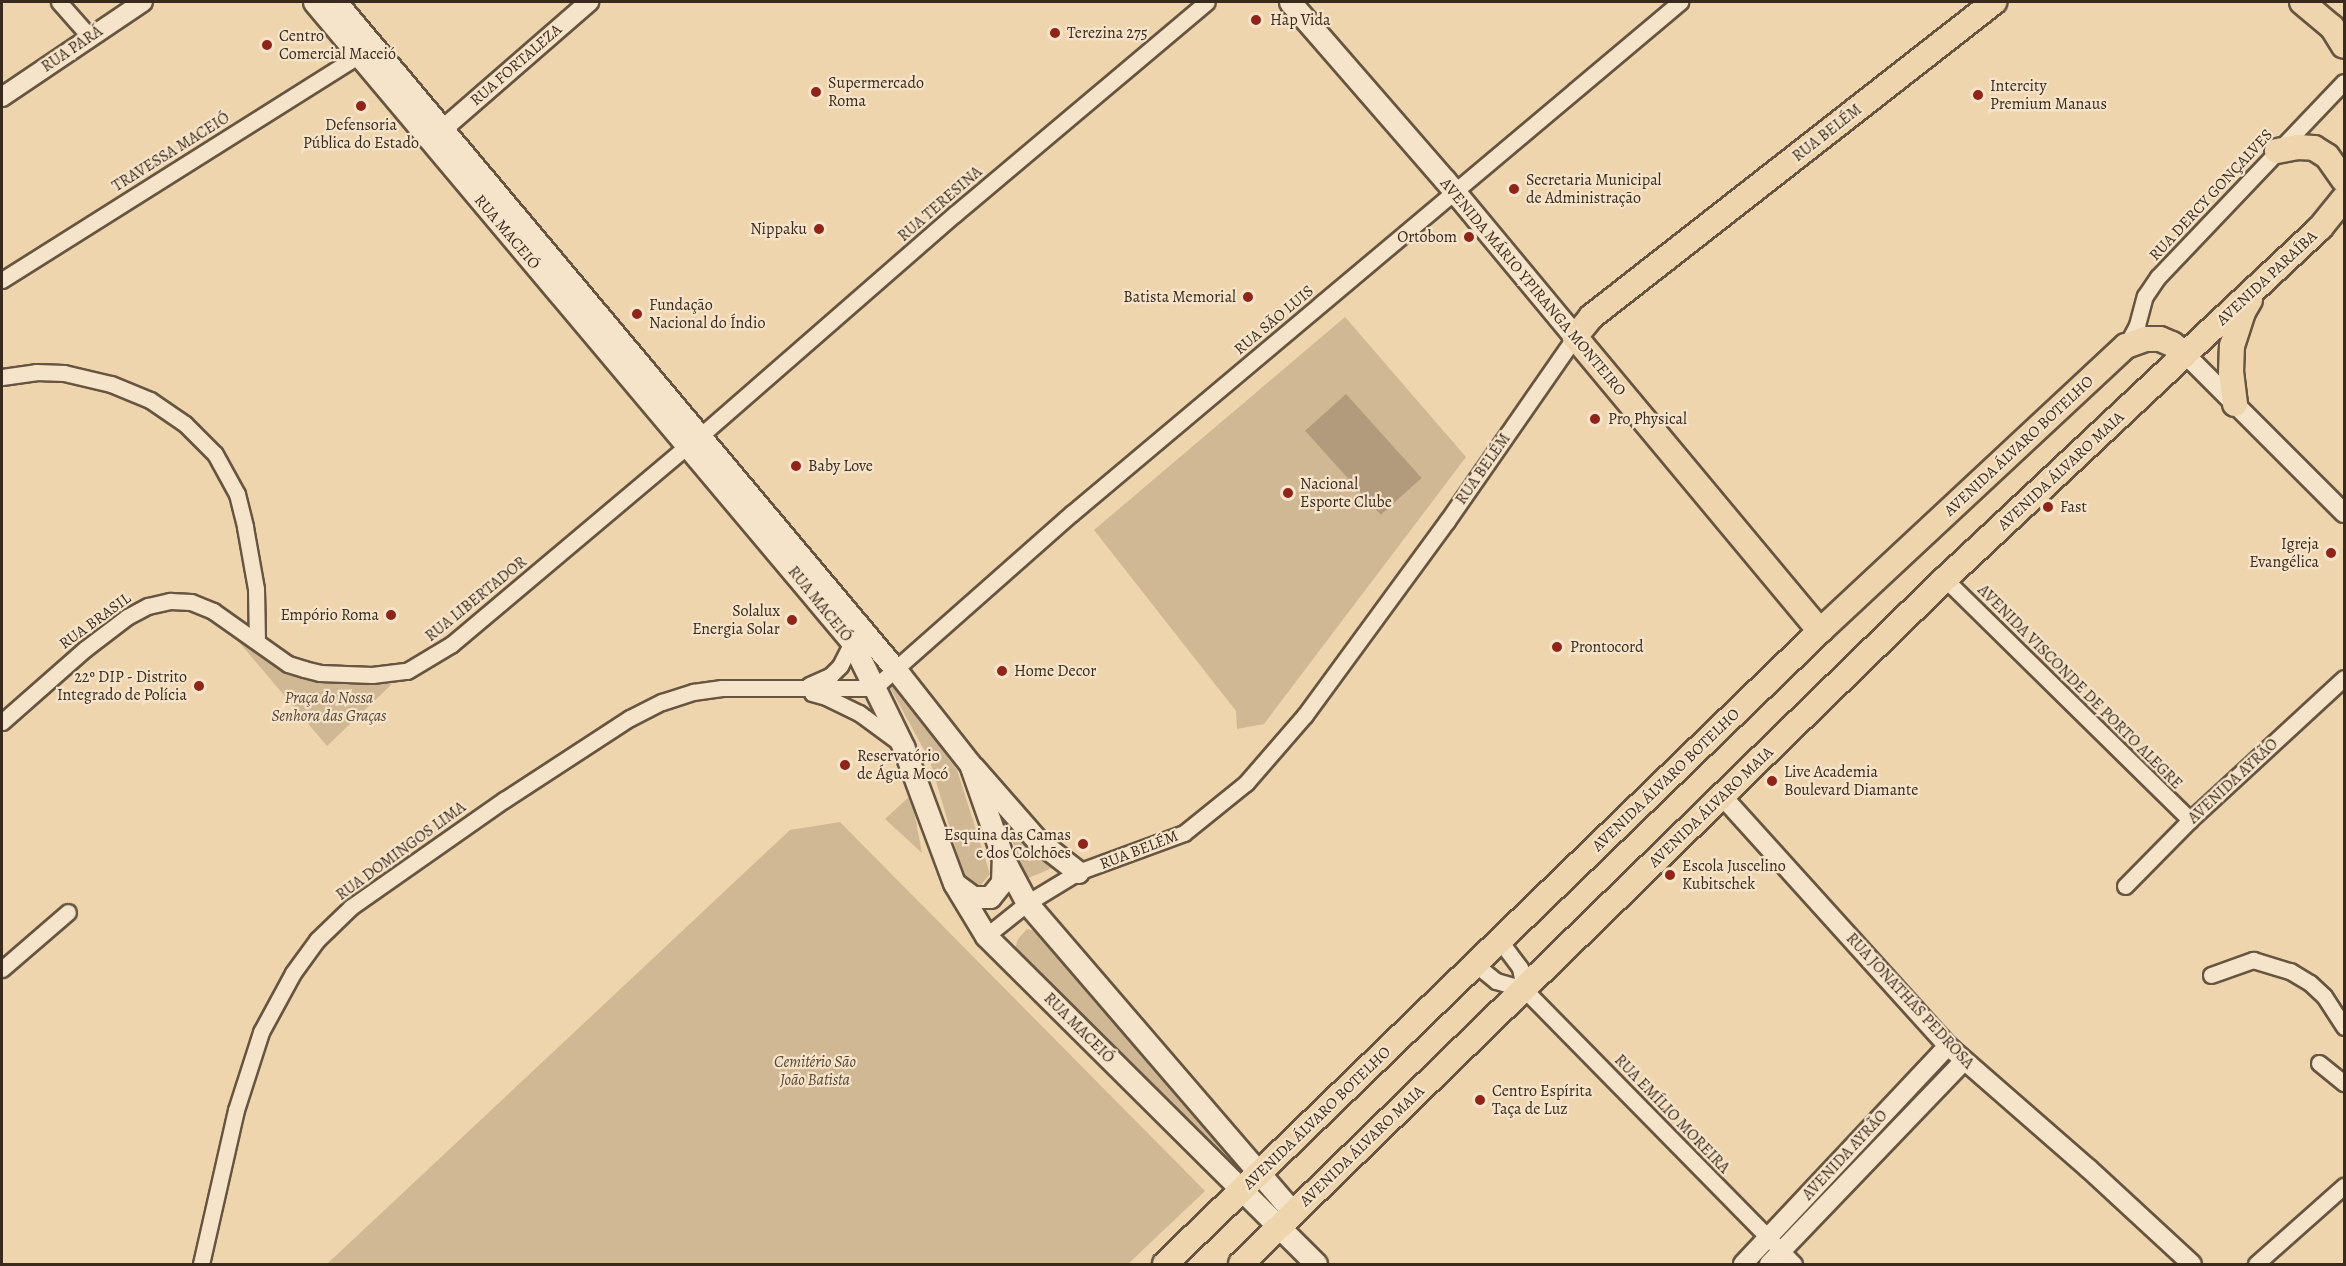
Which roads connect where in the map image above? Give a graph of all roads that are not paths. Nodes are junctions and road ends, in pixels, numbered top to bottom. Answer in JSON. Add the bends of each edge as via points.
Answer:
{"nodes":[{"id":1,"x":59,"y":2,"type":"edge"},
{"id":2,"x":143,"y":2,"type":"edge"},
{"id":3,"x":314,"y":2,"type":"edge"},
{"id":4,"x":336,"y":2,"type":"edge"},
{"id":5,"x":589,"y":2,"type":"edge"},
{"id":6,"x":1207,"y":2,"type":"edge"},
{"id":7,"x":1290,"y":2,"type":"edge"},
{"id":8,"x":1680,"y":2,"type":"edge"},
{"id":9,"x":1994,"y":2,"type":"edge"},
{"id":10,"x":2302,"y":2,"type":"edge"},
{"id":11,"x":90,"y":37,"type":"junction"},
{"id":12,"x":2344,"y":46,"type":"edge"},
{"id":13,"x":359,"y":55,"type":"junction"},
{"id":14,"x":2344,"y":82,"type":"edge"},
{"id":15,"x":2,"y":97,"type":"edge"},
{"id":16,"x":443,"y":129,"type":"junction"},
{"id":17,"x":2277,"y":151,"type":"junction"},
{"id":18,"x":2344,"y":180,"type":"edge"},
{"id":19,"x":1454,"y":191,"type":"junction"},
{"id":20,"x":2344,"y":198,"type":"edge"},
{"id":21,"x":2,"y":280,"type":"edge"},
{"id":22,"x":2256,"y":290,"type":"junction"},
{"id":23,"x":1575,"y":337,"type":"junction"},
{"id":24,"x":2126,"y":346,"type":"junction"},
{"id":25,"x":2185,"y":354,"type":"junction"},
{"id":26,"x":2,"y":377,"type":"edge"},
{"id":27,"x":2235,"y":404,"type":"junction"},
{"id":28,"x":693,"y":442,"type":"junction"},
{"id":29,"x":2344,"y":513,"type":"edge"},
{"id":30,"x":1945,"y":579,"type":"junction"},
{"id":31,"x":1820,"y":631,"type":"junction"},
{"id":32,"x":257,"y":640,"type":"junction"},
{"id":33,"x":852,"y":642,"type":"junction"},
{"id":34,"x":896,"y":670,"type":"junction"},
{"id":35,"x":2344,"y":678,"type":"edge"},
{"id":36,"x":795,"y":688,"type":"junction"},
{"id":37,"x":874,"y":688,"type":"junction"},
{"id":38,"x":2,"y":722,"type":"edge"},
{"id":39,"x":903,"y":746,"type":"junction"},
{"id":40,"x":970,"y":764,"type":"junction"},
{"id":41,"x":1722,"y":796,"type":"junction"},
{"id":42,"x":2190,"y":820,"type":"junction"},
{"id":43,"x":1004,"y":858,"type":"junction"},
{"id":44,"x":1078,"y":872,"type":"junction"},
{"id":45,"x":954,"y":883,"type":"junction"},
{"id":46,"x":2125,"y":886,"type":"dead end"},
{"id":47,"x":1027,"y":903,"type":"junction"},
{"id":48,"x":69,"y":912,"type":"dead end"},
{"id":49,"x":986,"y":936,"type":"junction"},
{"id":50,"x":1500,"y":941,"type":"junction"},
{"id":51,"x":1475,"y":964,"type":"junction"},
{"id":52,"x":2,"y":969,"type":"edge"},
{"id":53,"x":2211,"y":975,"type":"dead end"},
{"id":54,"x":1524,"y":989,"type":"junction"},
{"id":55,"x":2344,"y":1027,"type":"edge"},
{"id":56,"x":1948,"y":1046,"type":"junction"},
{"id":57,"x":1964,"y":1061,"type":"junction"},
{"id":58,"x":2319,"y":1063,"type":"dead end"},
{"id":59,"x":2344,"y":1083,"type":"edge"},
{"id":60,"x":1259,"y":1174,"type":"junction"},
{"id":61,"x":2344,"y":1186,"type":"edge"},
{"id":62,"x":1241,"y":1191,"type":"junction"},
{"id":63,"x":1287,"y":1220,"type":"junction"},
{"id":64,"x":1767,"y":1237,"type":"junction"},
{"id":65,"x":1775,"y":1258,"type":"edge"},
{"id":66,"x":201,"y":1264,"type":"edge"},
{"id":67,"x":1165,"y":1264,"type":"edge"},
{"id":68,"x":1241,"y":1264,"type":"edge"},
{"id":69,"x":1316,"y":1264,"type":"edge"},
{"id":70,"x":1743,"y":1264,"type":"edge"},
{"id":71,"x":1794,"y":1264,"type":"edge"},
{"id":72,"x":2192,"y":1264,"type":"edge"},
{"id":73,"x":2256,"y":1264,"type":"edge"}],
"edges":[{"from":1,"to":11,"type":"street"},
{"from":2,"to":11,"type":"street","name":"RUA PARÁ"},
{"from":3,"to":13,"type":"main road","name":"RUA MACEIÓ"},
{"from":4,"to":16,"type":"main road","name":"RUA MACEIÓ"},
{"from":5,"to":16,"type":"street","name":"RUA FORTALEZA"},
{"from":6,"to":28,"type":"street","name":"RUA TERESINA"},
{"from":7,"to":19,"type":"main road","name":"AVENIDA MÁRIO YPIRANGA MONTEIRO"},
{"from":8,"to":19,"type":"street","name":"RUA SÃO LUIS"},
{"from":9,"to":23,"type":"main road","name":"RUA BELÉM","via":[[1591,317]]},
{"from":10,"to":12,"type":"main road","via":[[2332,27]]},
{"from":11,"to":15,"type":"street","name":"RUA PARÁ"},
{"from":13,"to":21,"type":"street","name":"TRAVESSA MACEIÓ"},
{"from":13,"to":28,"type":"main road","name":"RUA MACEIÓ"},
{"from":14,"to":17,"type":"street","name":"RUA DERCY GONÇALVES"},
{"from":16,"to":28,"type":"main road","name":"RUA MACEIÓ"},
{"from":17,"to":18,"type":"main road","via":[[2314,148],[2327,156]]},
{"from":17,"to":24,"type":"street","name":"RUA DERCY GONÇALVES","via":[[2158,277],[2145,296]]},
{"from":19,"to":23,"type":"main road","name":"AVENIDA MÁRIO YPIRANGA MONTEIRO"},
{"from":19,"to":34,"type":"street","name":"RUA SÃO LUIS","via":[[1071,514]]},
{"from":20,"to":22,"type":"main road","name":"AVENIDA PARAÍBA","via":[[2320,228]]},
{"from":22,"to":25,"type":"main road","name":"AVENIDA PARAÍBA"},
{"from":22,"to":27,"type":"main road","via":[[2243,312],[2232,346]]},
{"from":23,"to":31,"type":"main road","name":"AVENIDA MÁRIO YPIRANGA MONTEIRO"},
{"from":23,"to":44,"type":"street","name":"RUA BELÉM","via":[[1447,521],[1277,750],[1236,793],[1184,833]]},
{"from":24,"to":25,"type":"main road","name":"AVENIDA ÁLVARO BOTELHO","via":[[2145,339],[2160,339]]},
{"from":24,"to":31,"type":"main road","name":"AVENIDA ÁLVARO BOTELHO"},
{"from":25,"to":27,"type":"street"},
{"from":25,"to":30,"type":"main road","name":"AVENIDA ÁLVARO MAIA"},
{"from":26,"to":32,"type":"street","via":[[64,373],[111,384],[150,400],[185,424],[215,454],[237,494],[245,527],[256,589]]},
{"from":27,"to":29,"type":"street"},
{"from":28,"to":32,"type":"street","name":"RUA LIBERTADOR","via":[[452,644],[421,665],[391,675],[320,673],[288,664]]},
{"from":28,"to":33,"type":"main road","name":"RUA MACEIÓ"},
{"from":28,"to":34,"type":"main road","name":"RUA MACEIÓ"},
{"from":30,"to":41,"type":"main road","name":"AVENIDA ÁLVARO MAIA"},
{"from":30,"to":42,"type":"street","name":"AVENIDA VISCONDE DE PORTO ALEGRE"},
{"from":31,"to":50,"type":"main road","name":"AVENIDA ÁLVARO BOTELHO"},
{"from":32,"to":38,"type":"street","name":"RUA BRASIL","via":[[213,610],[191,602],[170,600],[148,606],[85,649]]},
{"from":33,"to":36,"type":"street","name":"RUA DOMINGOS LIMA","via":[[831,675]]},
{"from":33,"to":37,"type":"main road","name":"RUA MACEIÓ"},
{"from":34,"to":37,"type":"street"},
{"from":34,"to":40,"type":"main road","name":"RUA MACEIÓ"},
{"from":35,"to":42,"type":"street","name":"AVENIDA AYRÃO"},
{"from":36,"to":37,"type":"street","name":"RUA DOMINGOS LIMA"},
{"from":36,"to":39,"type":"street","name":"RUA DOMINGOS LIMA","via":[[840,703]]},
{"from":36,"to":66,"type":"street","name":"RUA DOMINGOS LIMA","via":[[722,688],[662,702],[612,730],[430,850],[333,923],[293,973],[261,1032],[236,1110]]},
{"from":37,"to":39,"type":"main road","name":"RUA MACEIÓ"},
{"from":39,"to":45,"type":"main road","name":"RUA MACEIÓ"},
{"from":40,"to":43,"type":"main road","name":"RUA MACEIÓ"},
{"from":40,"to":44,"type":"main road","via":[[1038,840]]},
{"from":41,"to":54,"type":"main road","name":"AVENIDA ÁLVARO MAIA"},
{"from":41,"to":56,"type":"street","name":"RUA JONATHAS PEDROSA"},
{"from":42,"to":46,"type":"street","name":"AVENIDA AYRÃO"},
{"from":43,"to":45,"type":"main road","via":[[1002,882],[990,897],[973,897]]},
{"from":43,"to":47,"type":"main road","name":"RUA MACEIÓ"},
{"from":44,"to":47,"type":"street","name":"RUA BELÉM"},
{"from":45,"to":49,"type":"main road","name":"RUA MACEIÓ"},
{"from":47,"to":49,"type":"street","name":"RUA BELÉM"},
{"from":47,"to":60,"type":"main road","name":"RUA MACEIÓ"},
{"from":48,"to":52,"type":"street"},
{"from":49,"to":62,"type":"main road","name":"RUA MACEIÓ"},
{"from":50,"to":51,"type":"main road","name":"AVENIDA ÁLVARO BOTELHO"},
{"from":50,"to":54,"type":"street","name":"RUA EMÍLIO MOREIRA","via":[[1520,968]]},
{"from":51,"to":54,"type":"street","name":"RUA EMÍLIO MOREIRA","via":[[1496,981]]},
{"from":51,"to":60,"type":"main road","name":"AVENIDA ÁLVARO BOTELHO"},
{"from":53,"to":55,"type":"street","via":[[2253,960],[2290,971],[2324,996]]},
{"from":54,"to":63,"type":"main road","name":"AVENIDA ÁLVARO MAIA"},
{"from":54,"to":64,"type":"street","name":"RUA EMÍLIO MOREIRA"},
{"from":56,"to":57,"type":"street","name":"RUA JONATHAS PEDROSA"},
{"from":56,"to":64,"type":"street","name":"AVENIDA AYRÃO"},
{"from":57,"to":65,"type":"street","name":"AVENIDA AYRÃO"},
{"from":57,"to":72,"type":"street","name":"RUA JONATHAS PEDROSA"},
{"from":58,"to":59,"type":"street"},
{"from":60,"to":62,"type":"main road","name":"AVENIDA ÁLVARO BOTELHO"},
{"from":60,"to":63,"type":"main road","name":"RUA MACEIÓ"},
{"from":61,"to":73,"type":"street"},
{"from":62,"to":63,"type":"main road","name":"RUA MACEIÓ"},
{"from":62,"to":67,"type":"main road","name":"AVENIDA ÁLVARO BOTELHO"},
{"from":63,"to":68,"type":"main road","name":"AVENIDA ÁLVARO MAIA"},
{"from":63,"to":69,"type":"main road"},
{"from":64,"to":65,"type":"street","name":"RUA EMÍLIO MOREIRA"},
{"from":64,"to":70,"type":"street","name":"AVENIDA AYRÃO"},
{"from":65,"to":71,"type":"street","name":"RUA EMÍLIO MOREIRA"}]}
